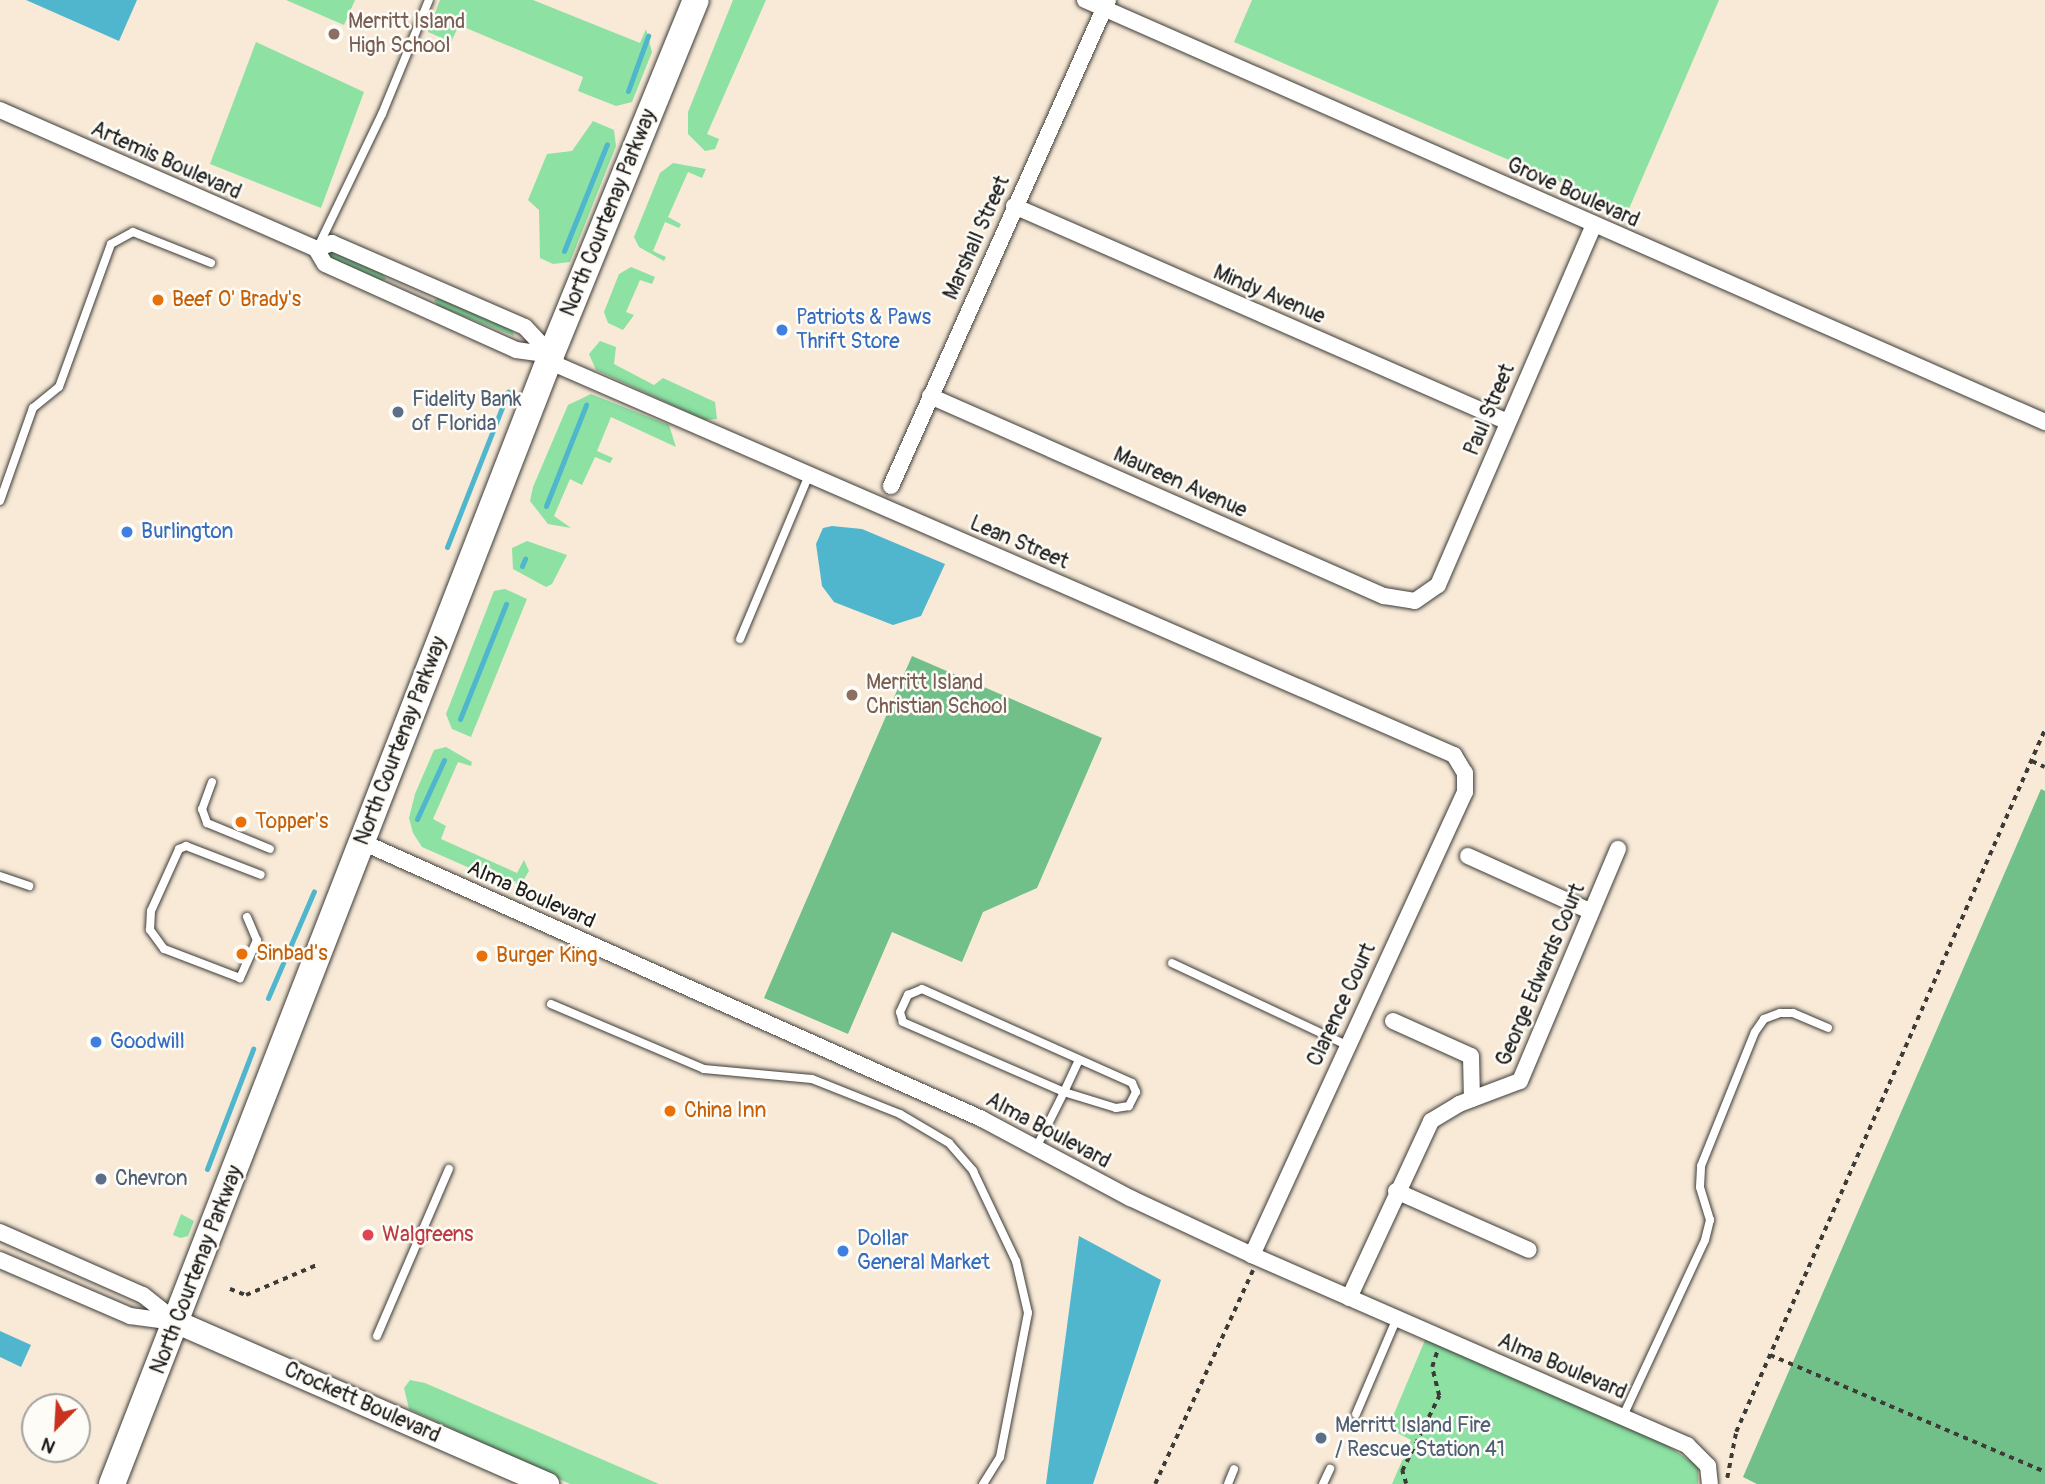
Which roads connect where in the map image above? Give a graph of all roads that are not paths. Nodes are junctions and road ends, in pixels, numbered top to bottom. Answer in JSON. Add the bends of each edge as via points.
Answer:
{"nodes":[{"id":1,"x":429,"y":0,"type":"edge"},
{"id":2,"x":696,"y":0,"type":"edge"},
{"id":3,"x":1085,"y":0,"type":"edge"},
{"id":4,"x":1105,"y":4,"type":"edge"},
{"id":5,"x":0,"y":110,"type":"edge"},
{"id":6,"x":1014,"y":206,"type":"junction"},
{"id":7,"x":1593,"y":226,"type":"junction"},
{"id":8,"x":316,"y":249,"type":"junction"},
{"id":9,"x":211,"y":263,"type":"dead end"},
{"id":10,"x":408,"y":276,"type":"junction"},
{"id":11,"x":399,"y":297,"type":"junction"},
{"id":12,"x":550,"y":358,"type":"junction"},
{"id":13,"x":930,"y":397,"type":"junction"},
{"id":14,"x":1508,"y":422,"type":"junction"},
{"id":15,"x":2045,"y":422,"type":"edge"},
{"id":16,"x":810,"y":475,"type":"junction"},
{"id":17,"x":891,"y":486,"type":"dead end"},
{"id":18,"x":0,"y":500,"type":"edge"},
{"id":19,"x":1415,"y":601,"type":"joint"},
{"id":20,"x":740,"y":639,"type":"dead end"},
{"id":21,"x":1465,"y":773,"type":"joint"},
{"id":22,"x":212,"y":782,"type":"dead end"},
{"id":23,"x":362,"y":842,"type":"junction"},
{"id":24,"x":271,"y":849,"type":"dead end"},
{"id":25,"x":1618,"y":849,"type":"dead end"},
{"id":26,"x":1468,"y":856,"type":"dead end"},
{"id":27,"x":261,"y":875,"type":"dead end"},
{"id":28,"x":0,"y":876,"type":"edge"},
{"id":29,"x":29,"y":886,"type":"dead end"},
{"id":30,"x":1590,"y":911,"type":"junction"},
{"id":31,"x":247,"y":917,"type":"dead end"},
{"id":32,"x":1171,"y":963,"type":"dead end"},
{"id":33,"x":551,"y":1003,"type":"dead end"},
{"id":34,"x":1393,"y":1021,"type":"dead end"},
{"id":35,"x":1828,"y":1028,"type":"dead end"},
{"id":36,"x":1346,"y":1045,"type":"junction"},
{"id":37,"x":1079,"y":1060,"type":"junction"},
{"id":38,"x":1064,"y":1092,"type":"junction"},
{"id":39,"x":1472,"y":1099,"type":"junction"},
{"id":40,"x":1036,"y":1148,"type":"junction"},
{"id":41,"x":449,"y":1169,"type":"dead end"},
{"id":42,"x":1396,"y":1191,"type":"junction"},
{"id":43,"x":0,"y":1232,"type":"edge"},
{"id":44,"x":32,"y":1246,"type":"junction"},
{"id":45,"x":1528,"y":1250,"type":"dead end"},
{"id":46,"x":0,"y":1259,"type":"edge"},
{"id":47,"x":1253,"y":1262,"type":"junction"},
{"id":48,"x":22,"y":1269,"type":"junction"},
{"id":49,"x":1349,"y":1298,"type":"junction"},
{"id":50,"x":1397,"y":1318,"type":"junction"},
{"id":51,"x":177,"y":1322,"type":"junction"},
{"id":52,"x":377,"y":1336,"type":"dead end"},
{"id":53,"x":1356,"y":1414,"type":"dead end"},
{"id":54,"x":1623,"y":1416,"type":"junction"},
{"id":55,"x":1234,"y":1469,"type":"dead end"},
{"id":56,"x":1330,"y":1469,"type":"dead end"},
{"id":57,"x":112,"y":1484,"type":"edge"},
{"id":58,"x":547,"y":1484,"type":"edge"},
{"id":59,"x":983,"y":1484,"type":"edge"},
{"id":60,"x":1228,"y":1484,"type":"edge"},
{"id":61,"x":1323,"y":1484,"type":"edge"},
{"id":62,"x":1710,"y":1484,"type":"edge"}],
"edges":[{"from":1,"to":8,"type":"lane","via":[[382,114]]},
{"from":2,"to":12,"type":"main road","name":"North Courtenay Parkway"},
{"from":3,"to":4,"type":"street","name":"Grove Boulevard"},
{"from":4,"to":6,"type":"street","name":"Marshall Street"},
{"from":4,"to":7,"type":"street","name":"Grove Boulevard"},
{"from":5,"to":8,"type":"street","name":"Artemis Boulevard"},
{"from":6,"to":13,"type":"street","name":"Marshall Street"},
{"from":6,"to":14,"type":"street","name":"Mindy Avenue"},
{"from":7,"to":14,"type":"street","name":"Paul Street"},
{"from":7,"to":15,"type":"street","name":"Grove Boulevard"},
{"from":8,"to":10,"type":"street","name":"Artemis Boulevard","via":[[332,243]]},
{"from":8,"to":11,"type":"street","name":"Artemis Boulevard","via":[[325,264]]},
{"from":9,"to":18,"type":"lane","via":[[133,232],[111,244],[59,387],[33,408]]},
{"from":10,"to":11,"type":"street"},
{"from":10,"to":12,"type":"street","name":"Artemis Boulevard","via":[[525,327]]},
{"from":11,"to":12,"type":"street","name":"Artemis Boulevard","via":[[516,350]]},
{"from":12,"to":16,"type":"street","name":"Lean Street"},
{"from":12,"to":23,"type":"main road","name":"North Courtenay Parkway"},
{"from":13,"to":17,"type":"street","name":"Marshall Street"},
{"from":13,"to":19,"type":"street","name":"Maureen Avenue","via":[[1384,596]]},
{"from":14,"to":19,"type":"street","name":"Paul Street","via":[[1438,584]]},
{"from":16,"to":20,"type":"lane"},
{"from":16,"to":21,"type":"street","name":"Lean Street","via":[[1454,755]]},
{"from":21,"to":36,"type":"street","name":"Clarence Court","via":[[1465,792]]},
{"from":22,"to":24,"type":"lane","via":[[202,809],[207,823]]},
{"from":23,"to":40,"type":"street","name":"Alma Boulevard","via":[[982,1119]]},
{"from":23,"to":51,"type":"main road","name":"North Courtenay Parkway"},
{"from":25,"to":30,"type":"street","name":"George Edwards Court"},
{"from":26,"to":30,"type":"street"},
{"from":27,"to":31,"type":"lane","via":[[186,846],[179,849],[151,911],[149,930],[164,949],[240,978],[257,940]]},
{"from":28,"to":29,"type":"lane"},
{"from":30,"to":39,"type":"street","name":"George Edwards Court","via":[[1520,1081]]},
{"from":32,"to":36,"type":"lane"},
{"from":33,"to":59,"type":"lane","via":[[704,1069],[812,1079],[900,1114],[948,1143],[972,1171],[1016,1261],[1028,1313],[1000,1457]]},
{"from":34,"to":39,"type":"street","via":[[1471,1056]]},
{"from":35,"to":54,"type":"lane","via":[[1793,1013],[1780,1013],[1764,1019],[1755,1032],[1701,1166],[1700,1187],[1710,1220],[1704,1240]]},
{"from":36,"to":47,"type":"street","name":"Clarence Court"},
{"from":37,"to":38,"type":"lane"},
{"from":37,"to":38,"type":"lane","via":[[1132,1083],[1136,1092],[1123,1109]]},
{"from":37,"to":38,"type":"lane","via":[[917,987],[900,1012],[903,1022]]},
{"from":38,"to":40,"type":"lane"},
{"from":39,"to":42,"type":"street","name":"George Edwards Court","via":[[1431,1121]]},
{"from":40,"to":47,"type":"street","name":"Alma Boulevard"},
{"from":41,"to":52,"type":"lane"},
{"from":42,"to":45,"type":"street"},
{"from":42,"to":49,"type":"street","name":"George Edwards Court"},
{"from":43,"to":44,"type":"street"},
{"from":44,"to":48,"type":"street"},
{"from":44,"to":51,"type":"street","via":[[143,1295]]},
{"from":46,"to":48,"type":"street"},
{"from":47,"to":49,"type":"street","name":"Alma Boulevard"},
{"from":48,"to":51,"type":"street","via":[[130,1316]]},
{"from":49,"to":50,"type":"street","name":"Alma Boulevard"},
{"from":50,"to":53,"type":"lane"},
{"from":50,"to":54,"type":"street","name":"Alma Boulevard"},
{"from":51,"to":57,"type":"main road","name":"North Courtenay Parkway"},
{"from":51,"to":58,"type":"street","name":"Crockett Boulevard"},
{"from":54,"to":62,"type":"street","name":"Alma Boulevard","via":[[1687,1445],[1708,1466]]},
{"from":55,"to":60,"type":"lane"},
{"from":56,"to":61,"type":"lane"}]}
